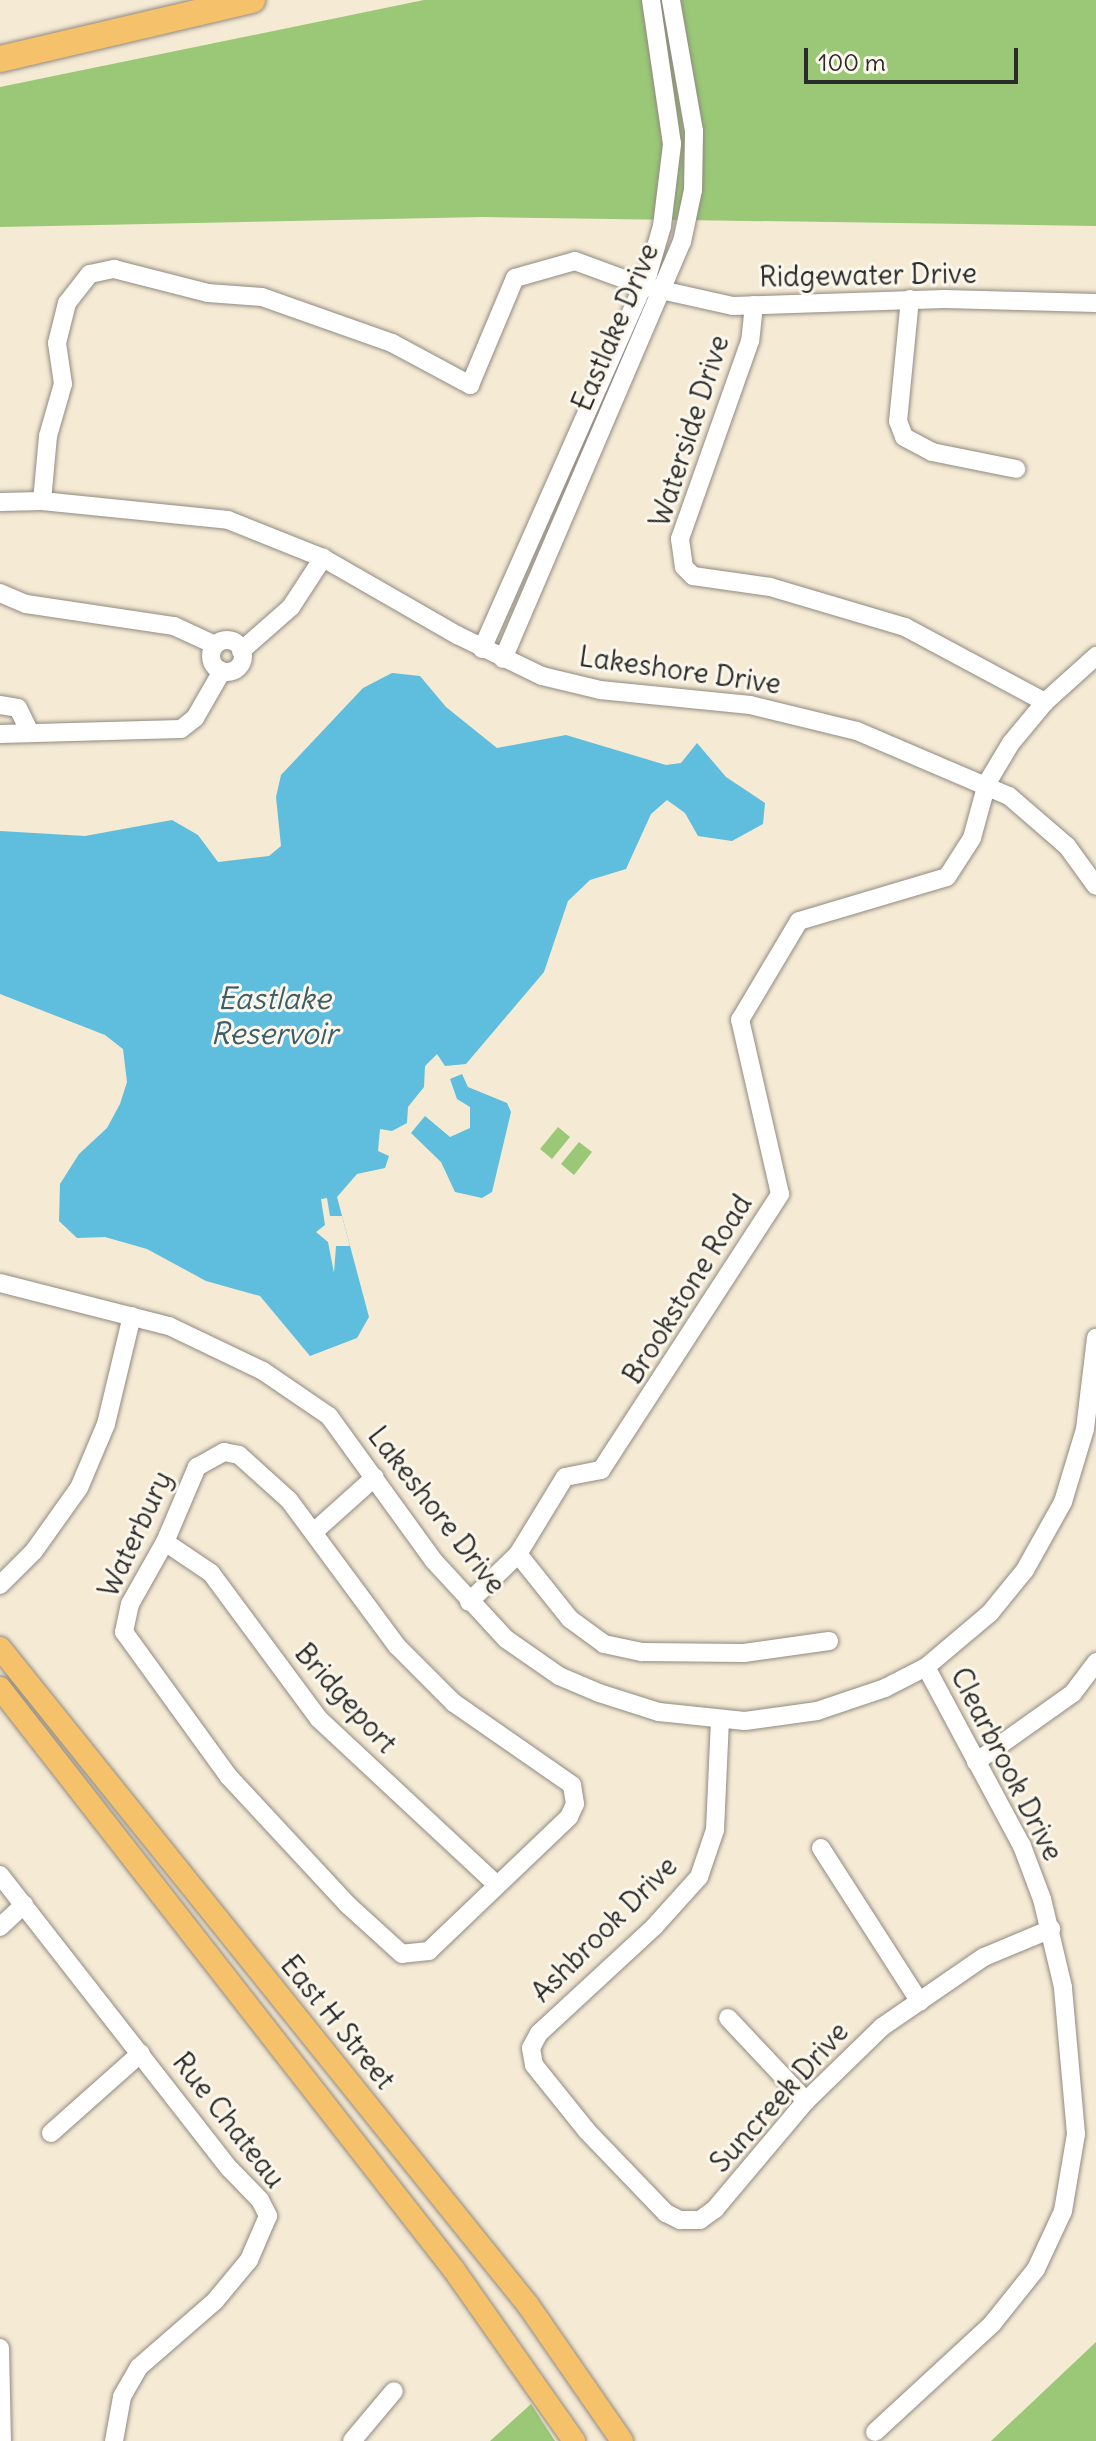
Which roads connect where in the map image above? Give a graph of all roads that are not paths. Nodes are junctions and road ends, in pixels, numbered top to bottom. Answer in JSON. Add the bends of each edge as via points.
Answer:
{"nodes":[{"id":1,"x":252,"y":0,"type":"edge"},
{"id":2,"x":651,"y":0,"type":"edge"},
{"id":3,"x":671,"y":0,"type":"edge"},
{"id":4,"x":0,"y":59,"type":"edge"},
{"id":5,"x":643,"y":286,"type":"junction"},
{"id":6,"x":663,"y":291,"type":"junction"},
{"id":7,"x":910,"y":299,"type":"junction"},
{"id":8,"x":1096,"y":303,"type":"edge"},
{"id":9,"x":754,"y":305,"type":"junction"},
{"id":10,"x":1016,"y":469,"type":"dead end"},
{"id":11,"x":42,"y":501,"type":"junction"},
{"id":12,"x":0,"y":502,"type":"edge"},
{"id":13,"x":323,"y":558,"type":"junction"},
{"id":14,"x":0,"y":593,"type":"edge"},
{"id":15,"x":215,"y":645,"type":"junction"},
{"id":16,"x":482,"y":649,"type":"junction"},
{"id":17,"x":241,"y":651,"type":"junction"},
{"id":18,"x":1096,"y":656,"type":"edge"},
{"id":19,"x":503,"y":659,"type":"junction"},
{"id":20,"x":222,"y":671,"type":"junction"},
{"id":21,"x":1045,"y":702,"type":"junction"},
{"id":22,"x":0,"y":705,"type":"edge"},
{"id":23,"x":29,"y":731,"type":"junction"},
{"id":24,"x":0,"y":734,"type":"edge"},
{"id":25,"x":987,"y":783,"type":"junction"},
{"id":26,"x":1096,"y":886,"type":"edge"},
{"id":27,"x":0,"y":1283,"type":"edge"},
{"id":28,"x":132,"y":1316,"type":"junction"},
{"id":29,"x":1096,"y":1341,"type":"edge"},
{"id":30,"x":375,"y":1477,"type":"junction"},
{"id":31,"x":316,"y":1530,"type":"junction"},
{"id":32,"x":165,"y":1542,"type":"junction"},
{"id":33,"x":518,"y":1554,"type":"junction"},
{"id":34,"x":0,"y":1585,"type":"edge"},
{"id":35,"x":469,"y":1602,"type":"junction"},
{"id":36,"x":829,"y":1641,"type":"dead end"},
{"id":37,"x":0,"y":1648,"type":"edge"},
{"id":38,"x":1096,"y":1662,"type":"edge"},
{"id":39,"x":926,"y":1667,"type":"junction"},
{"id":40,"x":0,"y":1688,"type":"edge"},
{"id":41,"x":720,"y":1720,"type":"junction"},
{"id":42,"x":976,"y":1762,"type":"junction"},
{"id":43,"x":821,"y":1848,"type":"dead end"},
{"id":44,"x":0,"y":1875,"type":"edge"},
{"id":45,"x":495,"y":1883,"type":"junction"},
{"id":46,"x":24,"y":1905,"type":"junction"},
{"id":47,"x":0,"y":1927,"type":"edge"},
{"id":48,"x":1051,"y":1929,"type":"junction"},
{"id":49,"x":920,"y":2002,"type":"junction"},
{"id":50,"x":728,"y":2018,"type":"dead end"},
{"id":51,"x":141,"y":2053,"type":"junction"},
{"id":52,"x":806,"y":2101,"type":"junction"},
{"id":53,"x":51,"y":2133,"type":"dead end"},
{"id":54,"x":715,"y":2209,"type":"joint"},
{"id":55,"x":0,"y":2348,"type":"edge"},
{"id":56,"x":394,"y":2391,"type":"dead end"},
{"id":57,"x":875,"y":2432,"type":"dead end"},
{"id":58,"x":2,"y":2441,"type":"edge"},
{"id":59,"x":114,"y":2441,"type":"edge"},
{"id":60,"x":352,"y":2441,"type":"edge"},
{"id":61,"x":574,"y":2441,"type":"edge"},
{"id":62,"x":622,"y":2441,"type":"edge"}],
"edges":[{"from":1,"to":4,"type":"highway"},
{"from":2,"to":5,"type":"street","name":"Eastlake Drive","via":[[671,122],[672,166],[662,226]]},
{"from":3,"to":6,"type":"street","name":"Eastlake Drive","via":[[694,131],[693,190]]},
{"from":5,"to":6,"type":"street","name":"Ridgewater Drive"},
{"from":5,"to":11,"type":"street","name":"Ridgewater Drive","via":[[585,262],[523,272],[515,278],[470,385],[392,343],[262,297],[208,293],[114,269],[90,274],[67,303],[57,343],[63,384],[48,436]]},
{"from":5,"to":16,"type":"street","name":"Eastlake Drive"},
{"from":6,"to":9,"type":"street","name":"Ridgewater Drive","via":[[733,306]]},
{"from":6,"to":19,"type":"street","name":"Eastlake Drive"},
{"from":7,"to":8,"type":"street","name":"Ridgewater Drive"},
{"from":7,"to":9,"type":"street","name":"Ridgewater Drive"},
{"from":7,"to":10,"type":"street","via":[[898,421],[904,437],[932,452]]},
{"from":9,"to":21,"type":"street","name":"Waterside Drive","via":[[750,341],[680,539],[684,567],[693,576],[770,587],[905,627]]},
{"from":11,"to":12,"type":"street","name":"Lakeshore Drive"},
{"from":11,"to":13,"type":"street","name":"Lakeshore Drive","via":[[228,520]]},
{"from":13,"to":16,"type":"street","name":"Lakeshore Drive"},
{"from":13,"to":17,"type":"street","via":[[291,607]]},
{"from":14,"to":15,"type":"street","via":[[26,604],[174,626]]},
{"from":15,"to":17,"type":"street","via":[[230,640]]},
{"from":15,"to":20,"type":"street","via":[[212,660]]},
{"from":16,"to":19,"type":"street","name":"Lakeshore Drive"},
{"from":17,"to":20,"type":"street","via":[[236,669]]},
{"from":18,"to":21,"type":"street","name":"Brookstone Road"},
{"from":19,"to":25,"type":"street","name":"Lakeshore Drive","via":[[542,676],[600,690],[790,713],[857,731]]},
{"from":20,"to":23,"type":"street","via":[[195,718],[181,729]]},
{"from":21,"to":25,"type":"street","name":"Brookstone Road"},
{"from":22,"to":23,"type":"street","via":[[18,708]]},
{"from":23,"to":24,"type":"street"},
{"from":25,"to":26,"type":"street","name":"Lakeshore Drive","via":[[1032,810]]},
{"from":25,"to":33,"type":"street","name":"Brookstone Road","via":[[972,838],[947,877],[799,921],[740,1020],[780,1194],[601,1470],[565,1477]]},
{"from":27,"to":28,"type":"street","name":"Lakeshore Drive"},
{"from":28,"to":30,"type":"street","name":"Lakeshore Drive","via":[[205,1341],[275,1379],[329,1416]]},
{"from":28,"to":34,"type":"street","via":[[106,1424],[79,1488],[34,1551]]},
{"from":29,"to":39,"type":"street","name":"Lakeshore Drive","via":[[1083,1441],[1053,1525],[990,1613]]},
{"from":30,"to":31,"type":"street"},
{"from":30,"to":35,"type":"street","name":"Lakeshore Drive"},
{"from":31,"to":32,"type":"street","name":"Waterbury","via":[[239,1455],[224,1452],[197,1467]]},
{"from":31,"to":45,"type":"street","name":"Waterbury","via":[[397,1646],[454,1703],[572,1785],[575,1804],[569,1817]]},
{"from":32,"to":45,"type":"street","name":"Bridgeport","via":[[211,1573],[329,1729]]},
{"from":32,"to":45,"type":"street","name":"Waterbury","via":[[130,1604],[124,1632],[134,1652],[229,1777],[375,1933],[402,1954],[429,1951]]},
{"from":33,"to":35,"type":"street","name":"Brookstone Road"},
{"from":33,"to":36,"type":"street","via":[[570,1619],[604,1644],[642,1652],[744,1653]]},
{"from":35,"to":41,"type":"street","name":"Lakeshore Drive","via":[[506,1639],[559,1676],[659,1712]]},
{"from":37,"to":62,"type":"main road","name":"East H Street","via":[[528,2305]]},
{"from":38,"to":42,"type":"street","via":[[1073,1693]]},
{"from":39,"to":41,"type":"street","name":"Lakeshore Drive","via":[[817,1711],[769,1720]]},
{"from":39,"to":42,"type":"street","name":"Clearbrook Drive"},
{"from":40,"to":61,"type":"main road","via":[[454,2270]]},
{"from":41,"to":54,"type":"street","name":"Ashbrook Drive","via":[[715,1830],[699,1877],[654,1927],[539,2033],[531,2048],[534,2065],[587,2131],[666,2213],[680,2220],[700,2220]]},
{"from":42,"to":48,"type":"street","name":"Clearbrook Drive","via":[[1022,1846]]},
{"from":43,"to":49,"type":"street"},
{"from":44,"to":46,"type":"street","name":"Rue Chateau"},
{"from":46,"to":47,"type":"street"},
{"from":46,"to":51,"type":"street","name":"Rue Chateau"},
{"from":48,"to":49,"type":"street","name":"Suncreek Drive","via":[[984,1957]]},
{"from":48,"to":57,"type":"street","name":"Clearbrook Drive","via":[[1076,2113],[1073,2169],[1063,2211],[1036,2269],[1007,2308]]},
{"from":49,"to":52,"type":"street","name":"Suncreek Drive","via":[[854,2052]]},
{"from":50,"to":52,"type":"street"},
{"from":51,"to":53,"type":"street"},
{"from":51,"to":59,"type":"street","name":"Rue Chateau","via":[[268,2216],[249,2260],[215,2301],[139,2367],[122,2397]]},
{"from":52,"to":54,"type":"street","name":"Suncreek Drive"},
{"from":55,"to":58,"type":"street"},
{"from":56,"to":60,"type":"street"}]}
